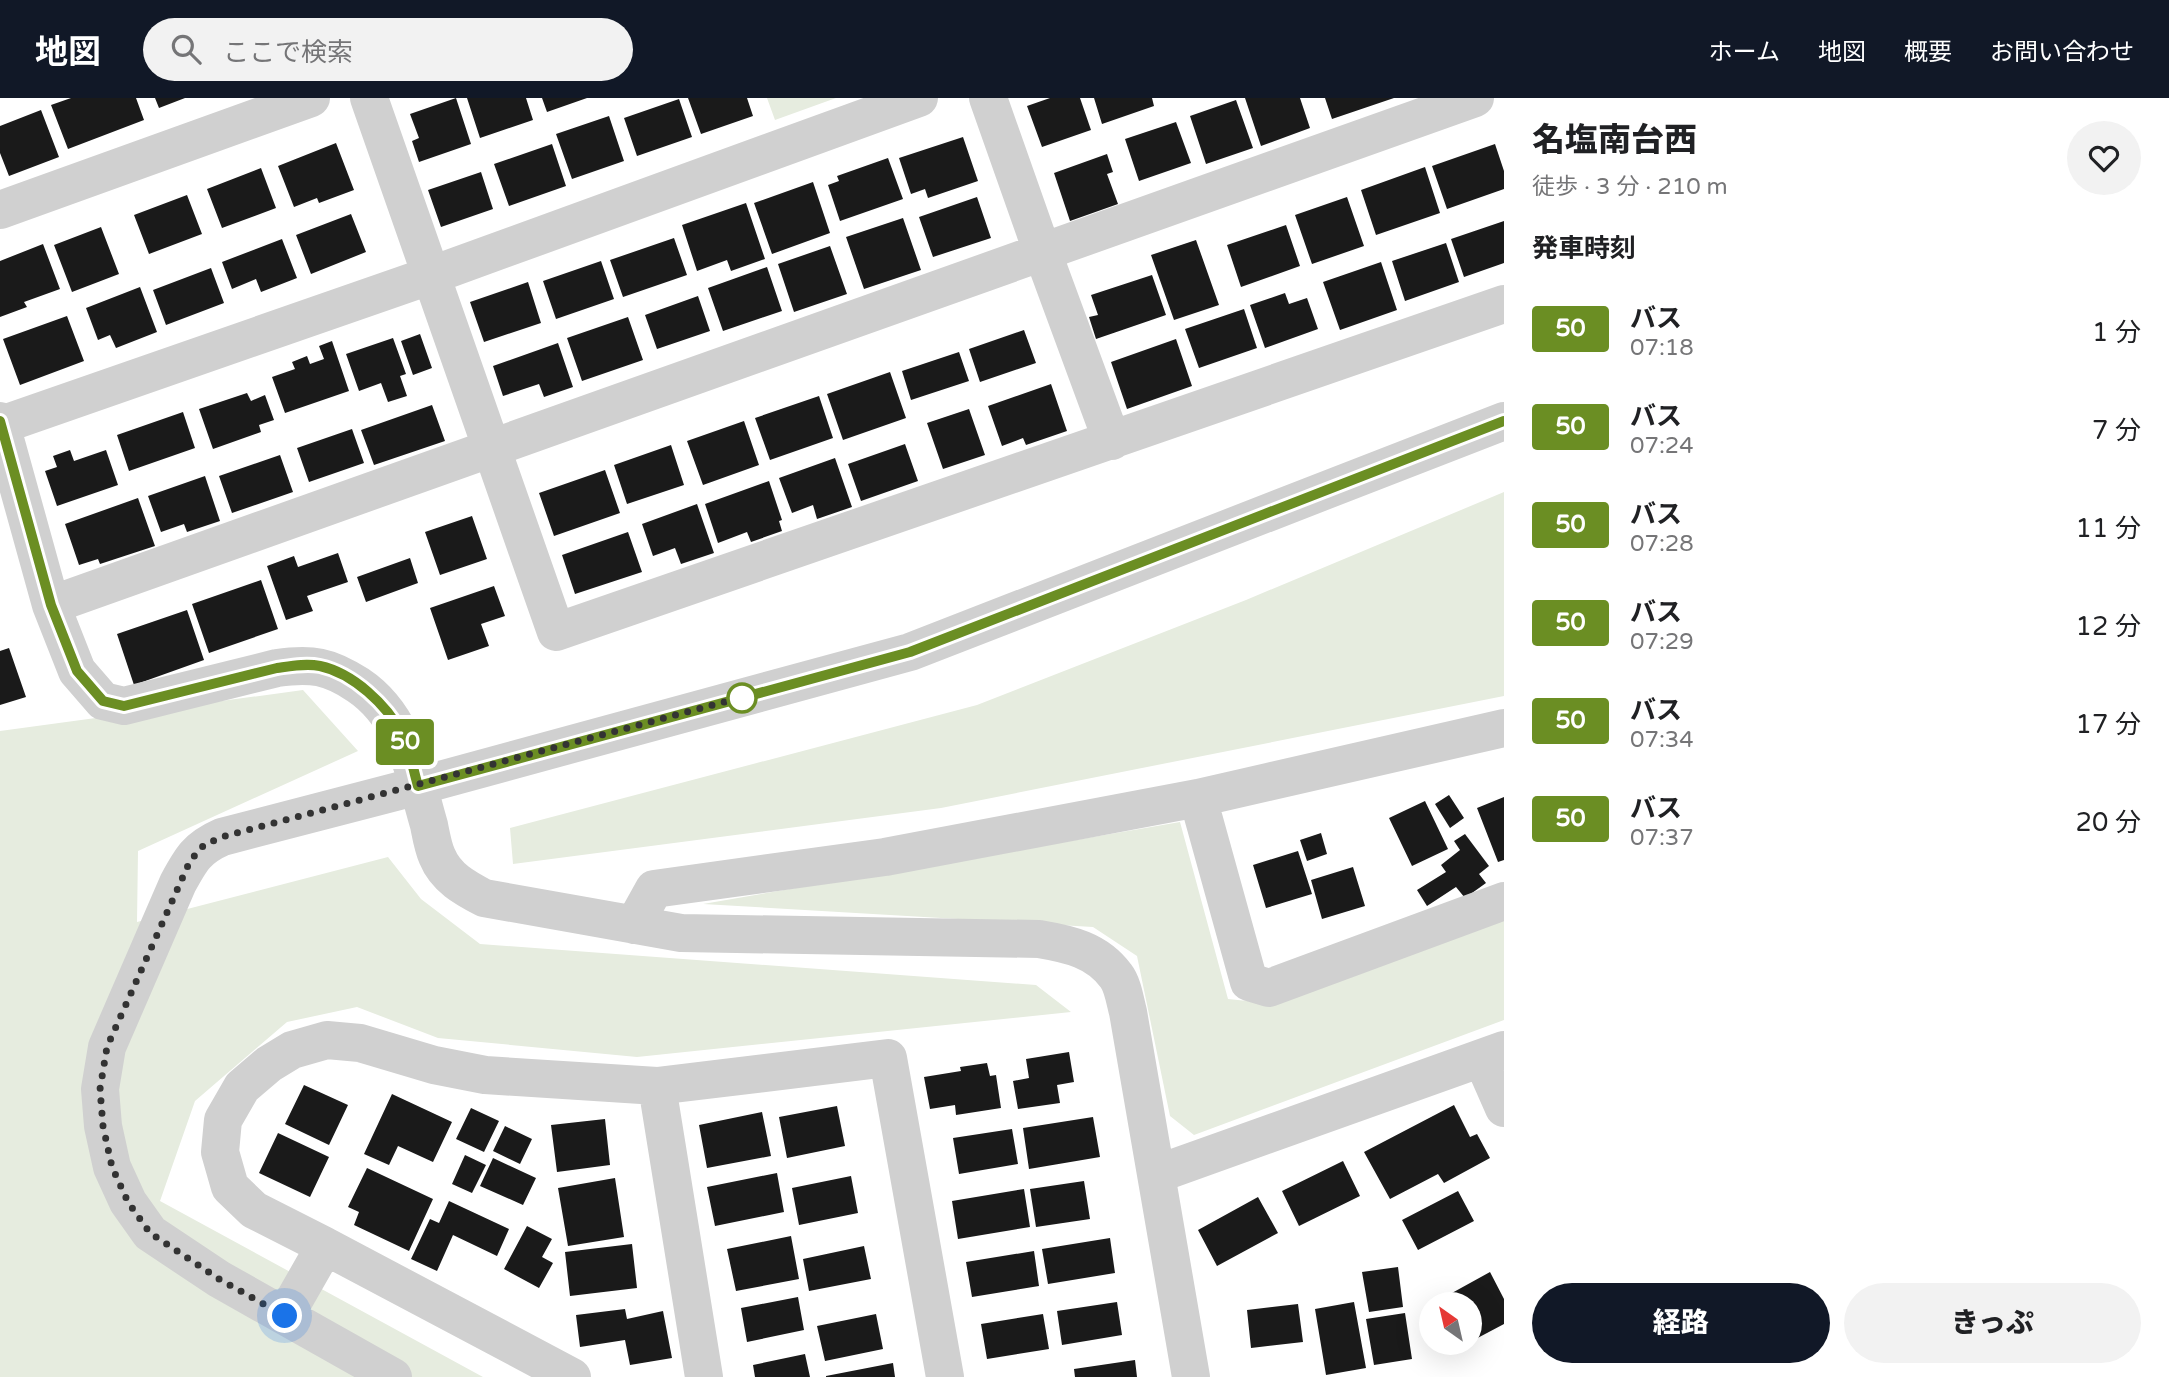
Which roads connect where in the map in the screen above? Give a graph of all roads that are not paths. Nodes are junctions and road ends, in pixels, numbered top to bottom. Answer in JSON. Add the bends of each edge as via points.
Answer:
{"nodes":[{"id":1,"x":311,"y":98,"type":"edge"},
{"id":2,"x":369,"y":98,"type":"edge"},
{"id":3,"x":919,"y":98,"type":"edge"},
{"id":4,"x":988,"y":98,"type":"edge"},
{"id":5,"x":1475,"y":98,"type":"edge"},
{"id":6,"x":0,"y":211,"type":"edge"},
{"id":7,"x":1042,"y":251,"type":"junction"},
{"id":8,"x":432,"y":275,"type":"junction"},
{"id":9,"x":1504,"y":304,"type":"edge"},
{"id":10,"x":1504,"y":421,"type":"edge"},
{"id":11,"x":1,"y":423,"type":"edge"},
{"id":12,"x":1112,"y":441,"type":"junction"},
{"id":13,"x":492,"y":449,"type":"junction"},
{"id":14,"x":51,"y":605,"type":"junction"},
{"id":15,"x":1504,"y":728,"type":"edge"},
{"id":16,"x":418,"y":786,"type":"junction"},
{"id":17,"x":1198,"y":798,"type":"junction"},
{"id":18,"x":1504,"y":901,"type":"edge"},
{"id":19,"x":634,"y":925,"type":"junction"},
{"id":20,"x":1493,"y":1054,"type":"edge"},
{"id":21,"x":657,"y":1086,"type":"junction"},
{"id":22,"x":1504,"y":1108,"type":"edge"},
{"id":23,"x":1157,"y":1174,"type":"junction"},
{"id":24,"x":325,"y":1246,"type":"junction"},
{"id":25,"x":285,"y":1316,"type":"junction"},
{"id":26,"x":393,"y":1377,"type":"edge"},
{"id":27,"x":572,"y":1377,"type":"edge"},
{"id":28,"x":704,"y":1377,"type":"edge"},
{"id":29,"x":945,"y":1377,"type":"edge"},
{"id":30,"x":1191,"y":1377,"type":"edge"}],
"edges":[{"from":1,"to":6,"type":"street"},
{"from":2,"to":8,"type":"street"},
{"from":3,"to":8,"type":"street"},
{"from":4,"to":7,"type":"street"},
{"from":5,"to":7,"type":"street"},
{"from":7,"to":12,"type":"street"},
{"from":7,"to":13,"type":"street"},
{"from":8,"to":11,"type":"street"},
{"from":8,"to":13,"type":"street"},
{"from":9,"to":12,"type":"street"},
{"from":10,"to":16,"type":"street","via":[[910,652]]},
{"from":11,"to":14,"type":"street"},
{"from":12,"to":13,"type":"street","via":[[556,632]]},
{"from":13,"to":14,"type":"street"},
{"from":14,"to":16,"type":"street","via":[[77,671],[103,701],[113,704],[124,706],[277,668],[322,666],[344,676],[385,708],[402,735]]},
{"from":15,"to":17,"type":"street"},
{"from":16,"to":19,"type":"street","via":[[438,858],[457,884],[484,898]]},
{"from":16,"to":25,"type":"street","via":[[204,845],[178,883],[107,1047],[100,1089],[103,1126],[112,1167],[128,1202],[150,1233]]},
{"from":17,"to":18,"type":"street","via":[[1249,982],[1269,988]]},
{"from":17,"to":19,"type":"street","via":[[885,857],[654,889]]},
{"from":19,"to":23,"type":"street","via":[[681,933],[1039,939],[1072,944],[1099,958],[1118,977]]},
{"from":20,"to":22,"type":"street"},
{"from":20,"to":23,"type":"street"},
{"from":21,"to":24,"type":"street","via":[[485,1075],[360,1042],[327,1040],[292,1050],[242,1087],[223,1121],[220,1152],[230,1187],[254,1210]]},
{"from":21,"to":28,"type":"street"},
{"from":21,"to":29,"type":"street","via":[[888,1058]]},
{"from":23,"to":30,"type":"street"},
{"from":24,"to":25,"type":"street"},
{"from":24,"to":27,"type":"street"},
{"from":25,"to":26,"type":"street"}]}
